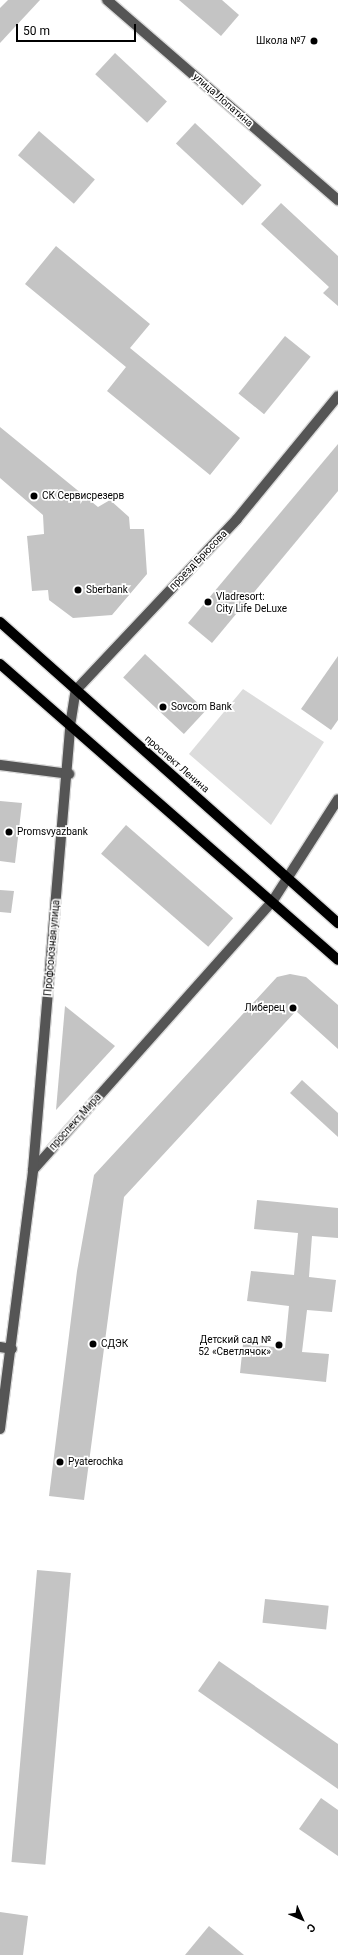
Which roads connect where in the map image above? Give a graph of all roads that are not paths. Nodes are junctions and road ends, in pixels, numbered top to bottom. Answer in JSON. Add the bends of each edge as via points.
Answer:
{"nodes":[{"id":1,"x":108,"y":0,"type":"edge"},
{"id":2,"x":338,"y":200,"type":"edge"},
{"id":3,"x":338,"y":396,"type":"edge"},
{"id":4,"x":0,"y":622,"type":"edge"},
{"id":5,"x":0,"y":664,"type":"edge"},
{"id":6,"x":76,"y":690,"type":"junction"},
{"id":7,"x":70,"y":726,"type":"junction"},
{"id":8,"x":0,"y":765,"type":"edge"},
{"id":9,"x":68,"y":774,"type":"junction"},
{"id":10,"x":338,"y":799,"type":"edge"},
{"id":11,"x":287,"y":877,"type":"junction"},
{"id":12,"x":272,"y":902,"type":"junction"},
{"id":13,"x":338,"y":923,"type":"edge"},
{"id":14,"x":338,"y":960,"type":"edge"},
{"id":15,"x":33,"y":1170,"type":"junction"},
{"id":16,"x":0,"y":1348,"type":"edge"},
{"id":17,"x":12,"y":1349,"type":"junction"},
{"id":18,"x":0,"y":1429,"type":"edge"}],
"edges":[{"from":1,"to":2,"type":"street","name":"улица Лопатина"},
{"from":3,"to":6,"type":"street","name":"проезд Брюсова","via":[[293,455],[237,519]]},
{"from":4,"to":6,"type":"main road","name":"проспект Ленина"},
{"from":5,"to":7,"type":"main road"},
{"from":6,"to":7,"type":"street"},
{"from":6,"to":11,"type":"main road","name":"проспект Ленина"},
{"from":7,"to":9,"type":"street","name":"Профсоюзная улица"},
{"from":7,"to":12,"type":"main road"},
{"from":8,"to":9,"type":"street"},
{"from":9,"to":15,"type":"street","name":"Профсоюзная улица"},
{"from":10,"to":11,"type":"street","name":"проспект Мира"},
{"from":11,"to":12,"type":"street","name":"проспект Мира"},
{"from":11,"to":13,"type":"main road","name":"проспект Ленина"},
{"from":12,"to":14,"type":"main road"},
{"from":12,"to":15,"type":"street","name":"проспект Мира"},
{"from":15,"to":17,"type":"street"},
{"from":16,"to":17,"type":"street"},
{"from":17,"to":18,"type":"street"}]}
